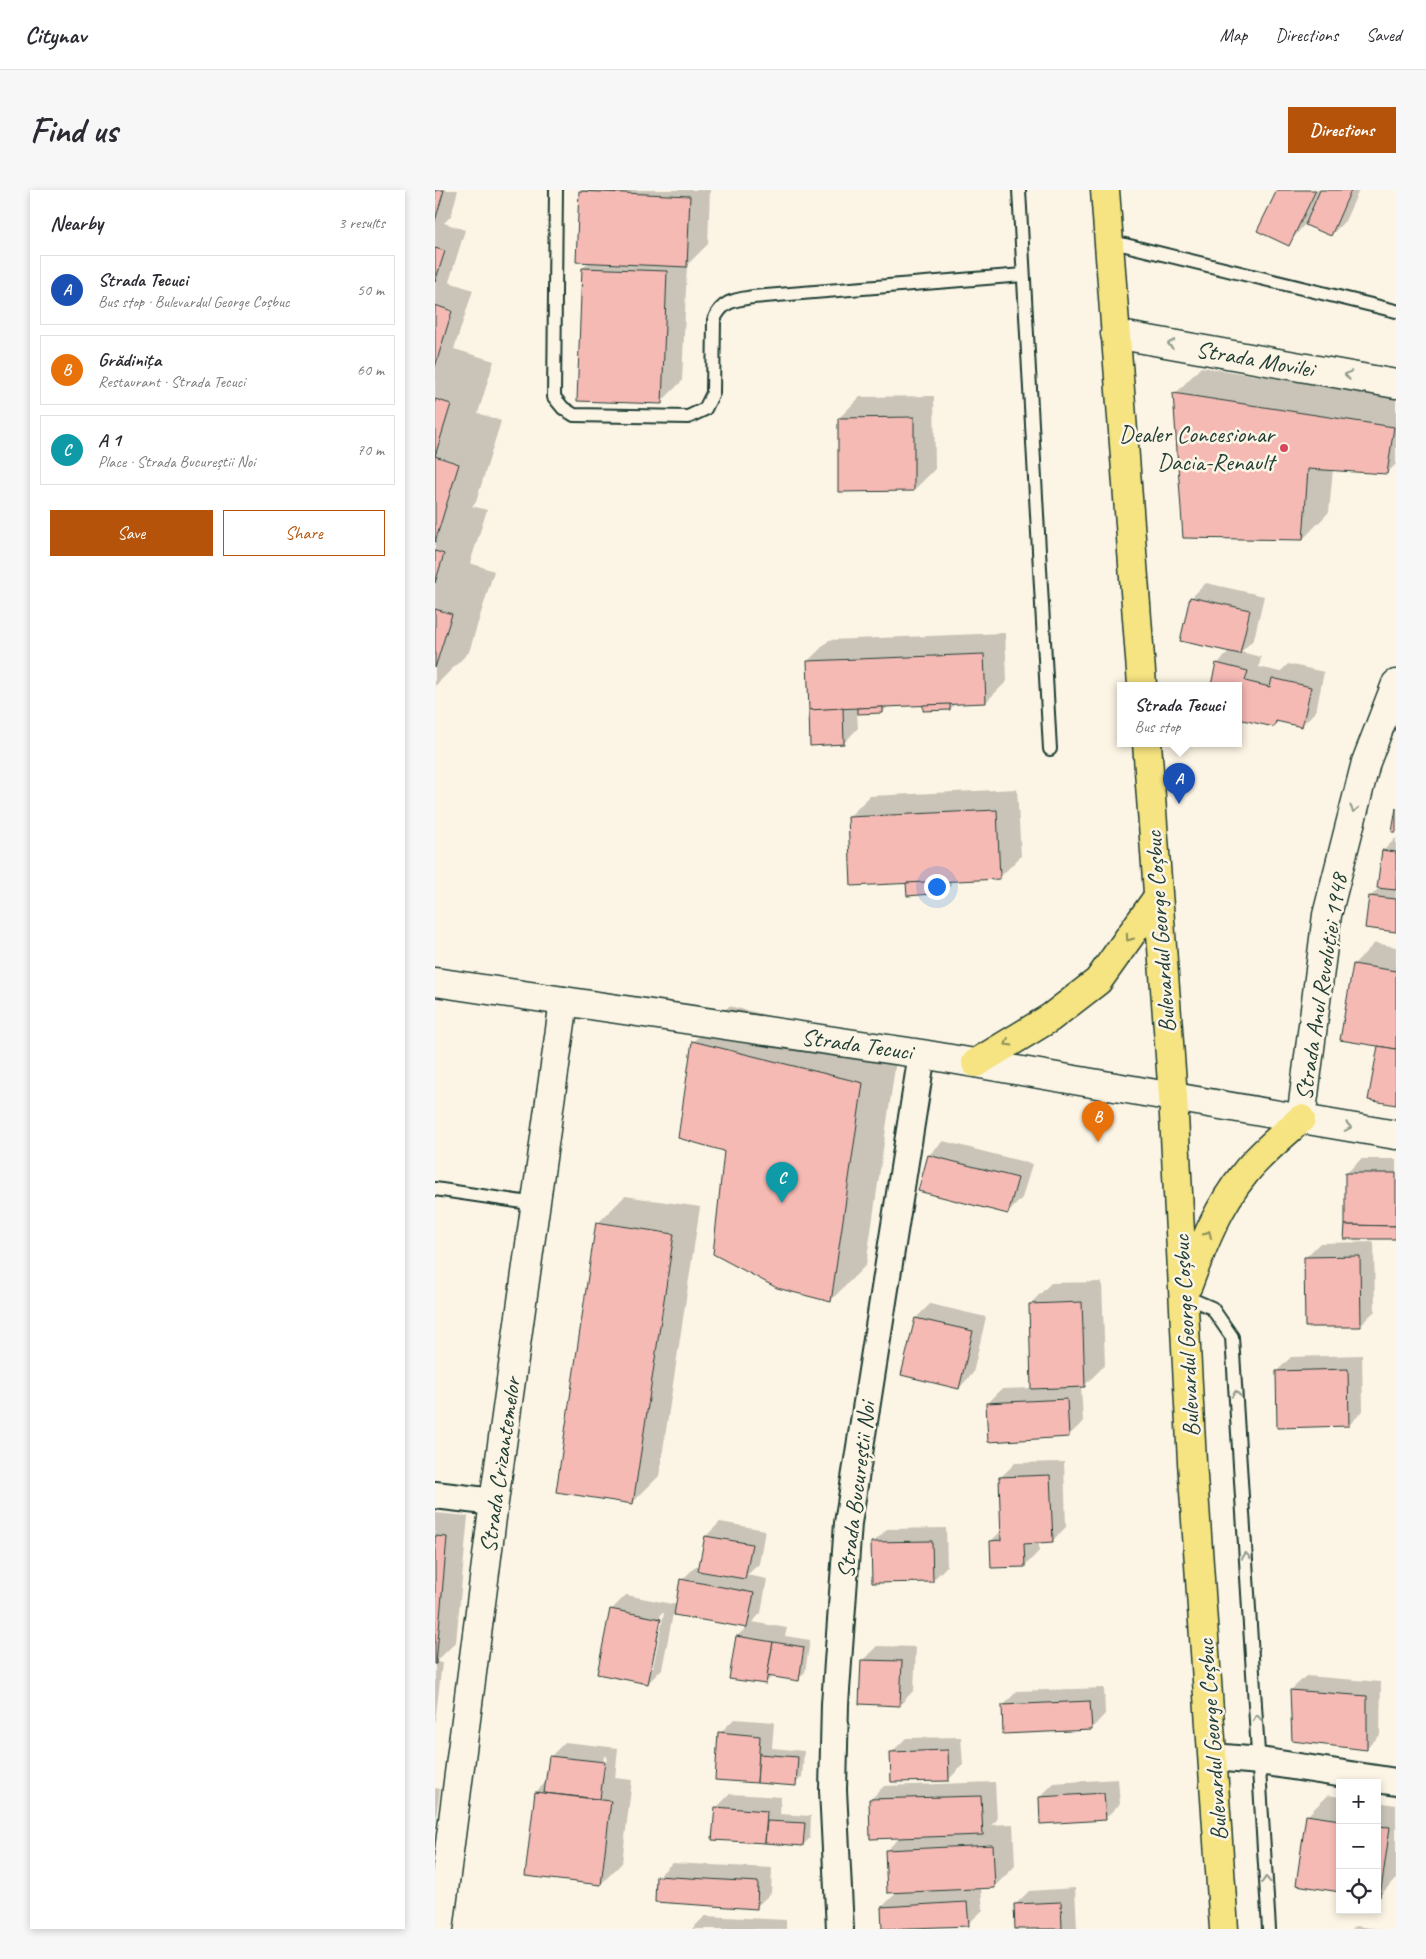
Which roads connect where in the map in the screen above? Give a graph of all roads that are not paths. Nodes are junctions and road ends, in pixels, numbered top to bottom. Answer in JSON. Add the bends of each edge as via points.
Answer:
{"nodes":[{"id":1,"x":555,"y":190,"type":"edge"},
{"id":2,"x":1019,"y":190,"type":"edge"},
{"id":3,"x":1105,"y":190,"type":"edge"},
{"id":4,"x":1109,"y":241,"type":"junction"},
{"id":5,"x":1023,"y":276,"type":"junction"},
{"id":6,"x":1396,"y":311,"type":"edge"},
{"id":7,"x":1115,"y":334,"type":"junction"},
{"id":8,"x":1396,"y":384,"type":"edge"},
{"id":9,"x":1142,"y":682,"type":"edge"},
{"id":10,"x":1396,"y":684,"type":"edge"},
{"id":11,"x":1147,"y":747,"type":"edge"},
{"id":12,"x":1050,"y":749,"type":"dead end"},
{"id":13,"x":1157,"y":898,"type":"junction"},
{"id":14,"x":435,"y":982,"type":"edge"},
{"id":15,"x":564,"y":1000,"type":"junction"},
{"id":16,"x":922,"y":1054,"type":"junction"},
{"id":17,"x":976,"y":1063,"type":"junction"},
{"id":18,"x":1173,"y":1097,"type":"junction"},
{"id":19,"x":1301,"y":1119,"type":"junction"},
{"id":20,"x":1396,"y":1136,"type":"edge"},
{"id":21,"x":435,"y":1189,"type":"edge"},
{"id":22,"x":535,"y":1204,"type":"junction"},
{"id":23,"x":1184,"y":1296,"type":"junction"},
{"id":24,"x":435,"y":1495,"type":"edge"},
{"id":25,"x":494,"y":1502,"type":"junction"},
{"id":26,"x":1213,"y":1757,"type":"junction"},
{"id":27,"x":1260,"y":1761,"type":"junction"},
{"id":28,"x":1396,"y":1782,"type":"edge"},
{"id":29,"x":439,"y":1929,"type":"edge"},
{"id":30,"x":840,"y":1929,"type":"edge"},
{"id":31,"x":1224,"y":1929,"type":"edge"},
{"id":32,"x":1269,"y":1929,"type":"edge"}],
"edges":[{"from":1,"to":5,"type":"lane","via":[[554,397],[574,415],[688,418],[705,409],[713,393],[714,320],[727,301]]},
{"from":2,"to":5,"type":"lane"},
{"from":3,"to":4,"type":"main road"},
{"from":4,"to":6,"type":"lane"},
{"from":4,"to":7,"type":"main road"},
{"from":5,"to":12,"type":"lane"},
{"from":8,"to":7,"type":"street","name":"Strada Movilei","one_way":true},
{"from":7,"to":9,"type":"main road"},
{"from":10,"to":19,"type":"street","name":"Strada Anul Revoluției 1948","one_way":true,"via":[[1366,762],[1327,915]]},
{"from":11,"to":13,"type":"main road","name":"Bulevardul George Coșbuc"},
{"from":13,"to":17,"type":"main road","one_way":true,"via":[[1098,981],[1050,1018]]},
{"from":13,"to":18,"type":"main road","name":"Bulevardul George Coșbuc"},
{"from":14,"to":15,"type":"street","name":"Strada Tecuci"},
{"from":15,"to":16,"type":"street","name":"Strada Tecuci"},
{"from":15,"to":22,"type":"street","name":"Strada Crizantemelor"},
{"from":16,"to":17,"type":"street","name":"Strada Tecuci"},
{"from":16,"to":30,"type":"street","name":"Strada Bucureștii Noi","via":[[848,1523],[834,1714],[833,1790]]},
{"from":17,"to":18,"type":"street","name":"Strada Tecuci"},
{"from":18,"to":19,"type":"street","name":"Strada Tecuci"},
{"from":18,"to":23,"type":"main road","name":"Bulevardul George Coșbuc"},
{"from":19,"to":20,"type":"street","name":"Strada Tecuci","one_way":true},
{"from":23,"to":19,"type":"main road","one_way":true,"via":[[1208,1233],[1227,1200],[1246,1172]]},
{"from":21,"to":22,"type":"lane"},
{"from":22,"to":25,"type":"street","name":"Strada Crizantemelor"},
{"from":23,"to":26,"type":"main road","name":"Bulevardul George Coșbuc"},
{"from":27,"to":23,"type":"lane","one_way":true,"via":[[1232,1337],[1212,1308]]},
{"from":24,"to":25,"type":"street"},
{"from":25,"to":29,"type":"street","name":"Strada Crizantemelor"},
{"from":26,"to":27,"type":"street"},
{"from":26,"to":31,"type":"main road","name":"Bulevardul George Coșbuc"},
{"from":27,"to":28,"type":"street"},
{"from":32,"to":27,"type":"lane","one_way":true}]}
